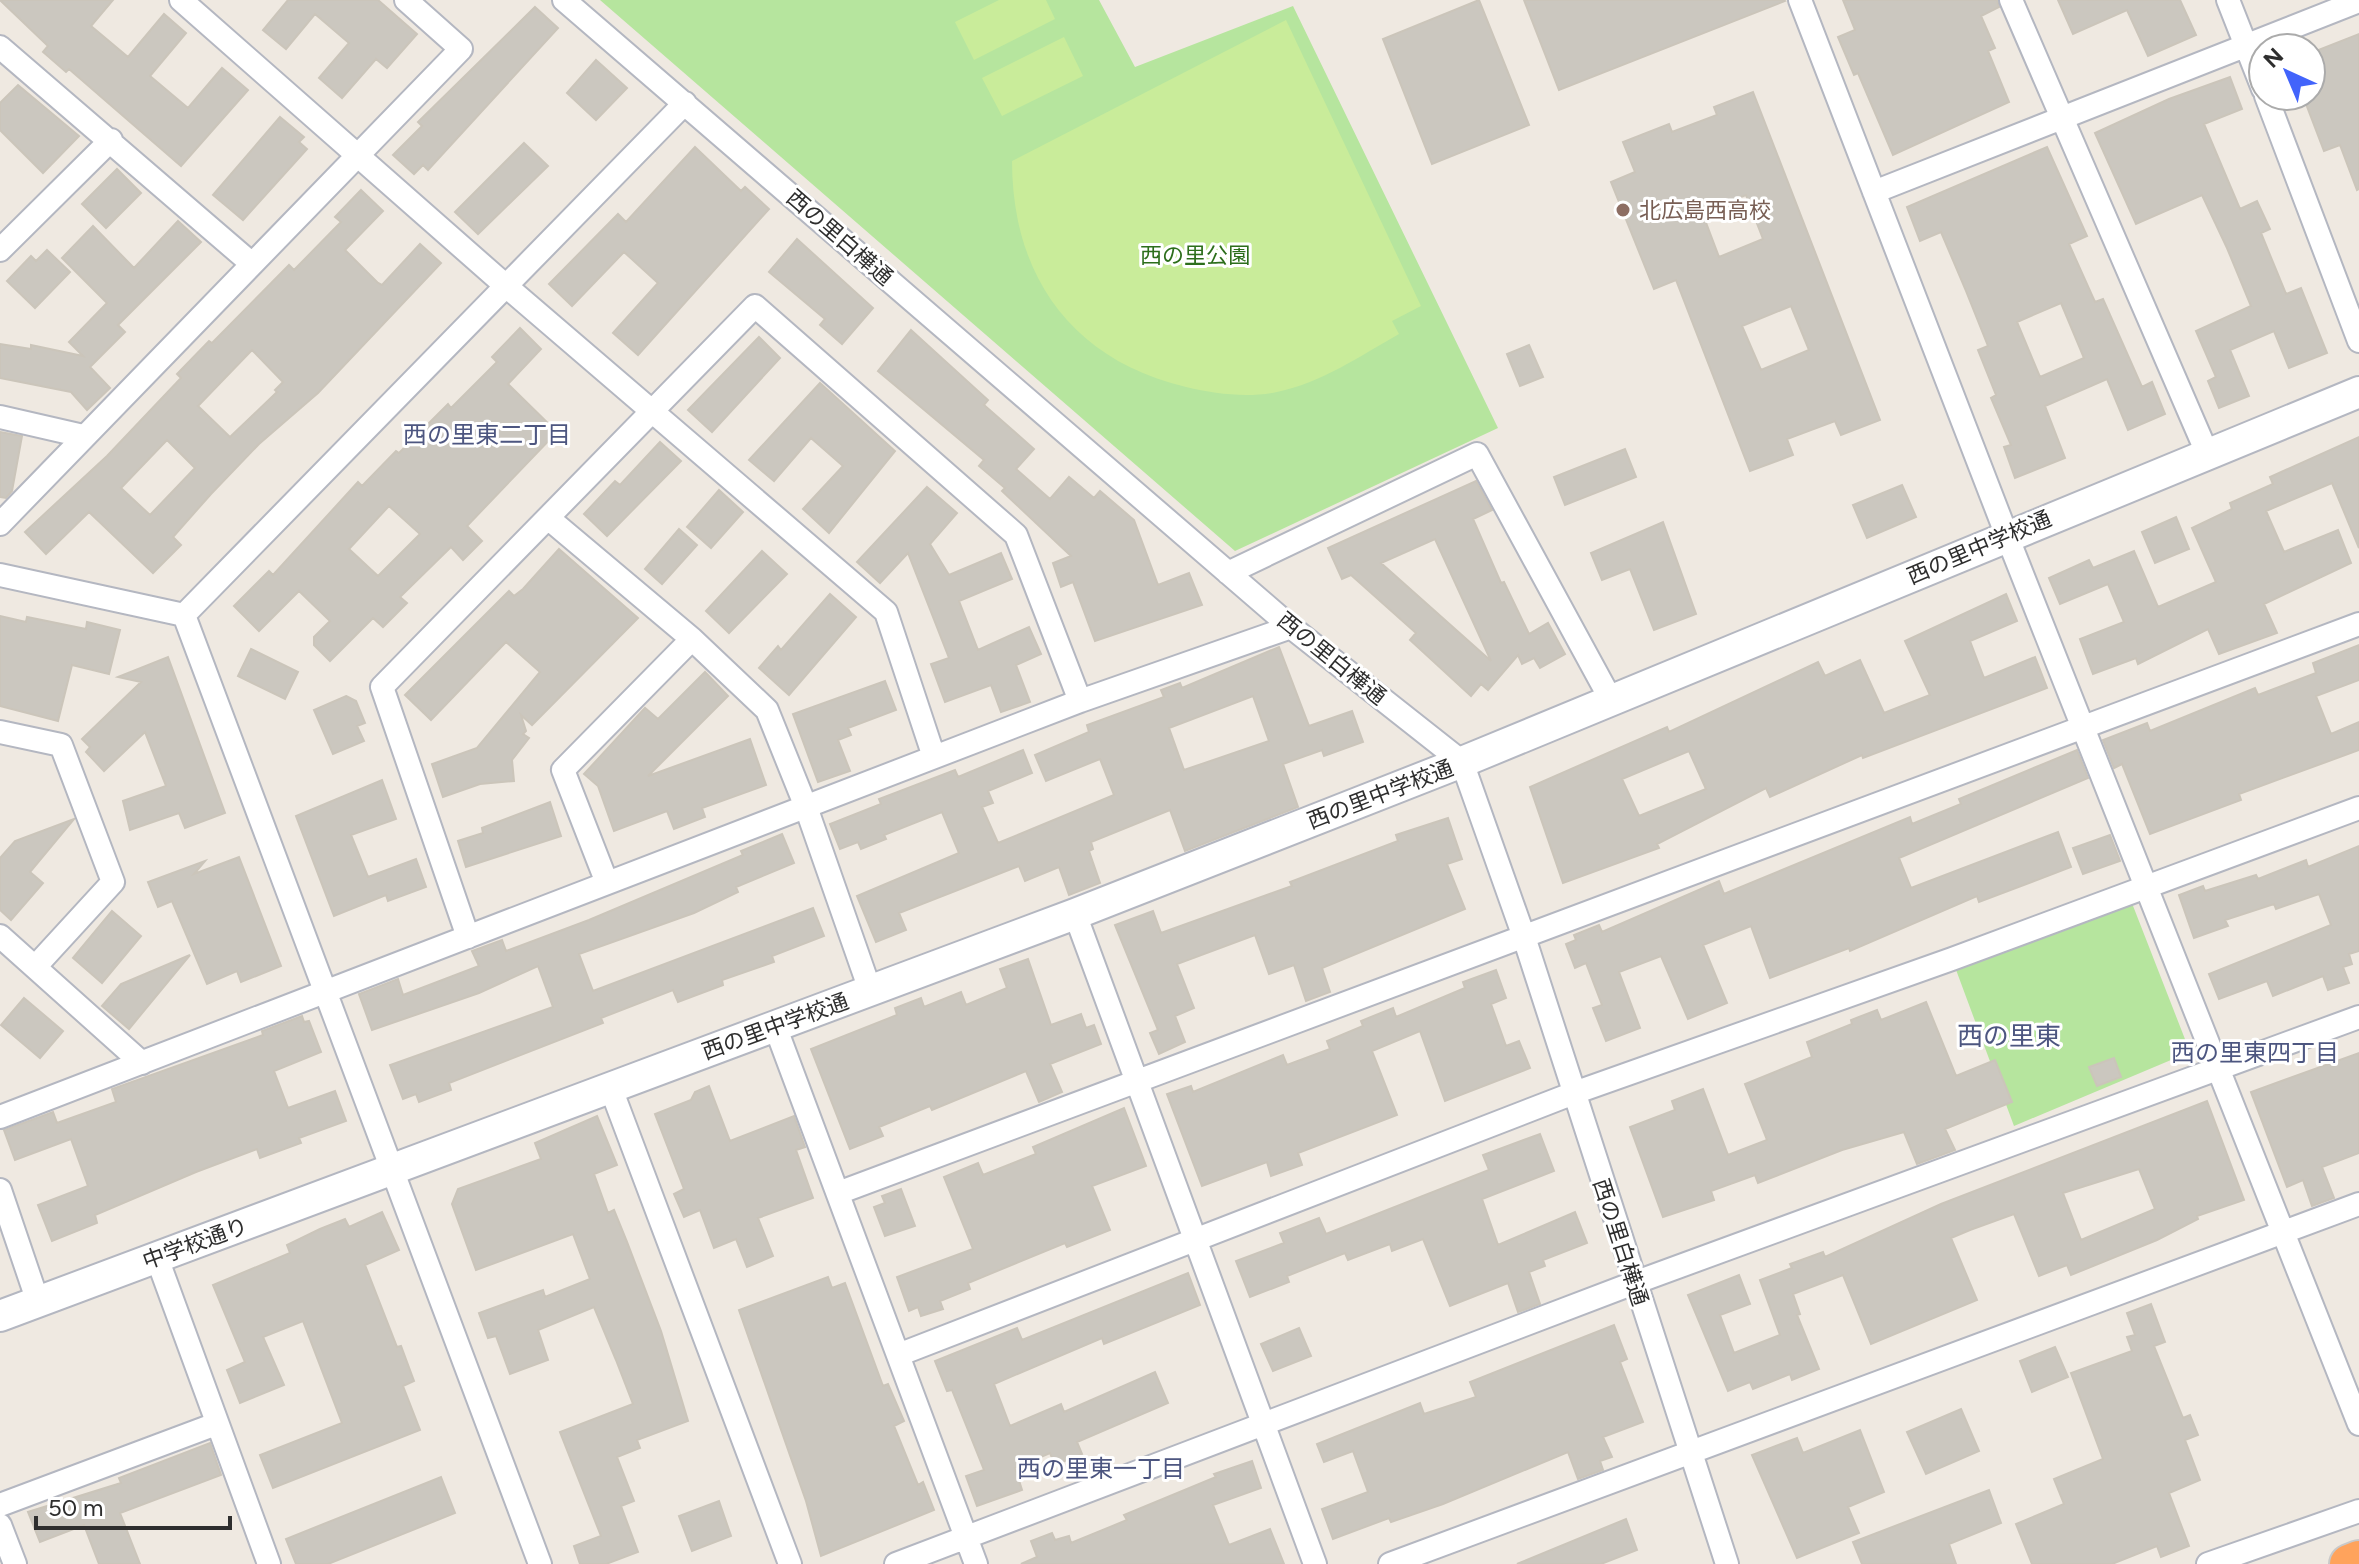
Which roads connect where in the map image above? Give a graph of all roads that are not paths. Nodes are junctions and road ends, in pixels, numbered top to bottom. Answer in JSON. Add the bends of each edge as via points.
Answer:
{"nodes":[{"id":1,"x":181,"y":0,"type":"edge"},
{"id":2,"x":406,"y":0,"type":"edge"},
{"id":3,"x":564,"y":0,"type":"edge"},
{"id":4,"x":1800,"y":0,"type":"edge"},
{"id":5,"x":2011,"y":0,"type":"edge"},
{"id":6,"x":2228,"y":0,"type":"edge"},
{"id":7,"x":2359,"y":1,"type":"edge"},
{"id":8,"x":2246,"y":44,"type":"junction"},
{"id":9,"x":0,"y":47,"type":"edge"},
{"id":10,"x":685,"y":103,"type":"junction"},
{"id":11,"x":2272,"y":112,"type":"edge"},
{"id":12,"x":2061,"y":119,"type":"junction"},
{"id":13,"x":111,"y":140,"type":"junction"},
{"id":14,"x":359,"y":157,"type":"junction"},
{"id":15,"x":1874,"y":192,"type":"junction"},
{"id":16,"x":0,"y":250,"type":"edge"},
{"id":17,"x":252,"y":264,"type":"junction"},
{"id":18,"x":506,"y":286,"type":"junction"},
{"id":19,"x":2359,"y":341,"type":"edge"},
{"id":20,"x":2359,"y":392,"type":"edge"},
{"id":21,"x":655,"y":410,"type":"junction"},
{"id":22,"x":0,"y":417,"type":"edge"},
{"id":23,"x":83,"y":436,"type":"junction"},
{"id":24,"x":2207,"y":453,"type":"junction"},
{"id":25,"x":548,"y":518,"type":"junction"},
{"id":26,"x":0,"y":524,"type":"edge"},
{"id":27,"x":2007,"y":536,"type":"junction"},
{"id":28,"x":1228,"y":573,"type":"junction"},
{"id":29,"x":0,"y":575,"type":"edge"},
{"id":30,"x":184,"y":615,"type":"junction"},
{"id":31,"x":2359,"y":624,"type":"edge"},
{"id":32,"x":1291,"y":627,"type":"junction"},
{"id":33,"x":692,"y":639,"type":"junction"},
{"id":34,"x":1611,"y":700,"type":"junction"},
{"id":35,"x":1080,"y":701,"type":"junction"},
{"id":36,"x":2085,"y":727,"type":"junction"},
{"id":37,"x":0,"y":732,"type":"edge"},
{"id":38,"x":934,"y":757,"type":"junction"},
{"id":39,"x":1462,"y":762,"type":"junction"},
{"id":40,"x":806,"y":807,"type":"junction"},
{"id":41,"x":2359,"y":808,"type":"edge"},
{"id":42,"x":607,"y":883,"type":"junction"},
{"id":43,"x":2147,"y":886,"type":"junction"},
{"id":44,"x":1075,"y":914,"type":"junction"},
{"id":45,"x":0,"y":936,"type":"edge"},
{"id":46,"x":468,"y":937,"type":"junction"},
{"id":47,"x":1524,"y":937,"type":"junction"},
{"id":48,"x":35,"y":967,"type":"junction"},
{"id":49,"x":870,"y":990,"type":"junction"},
{"id":50,"x":324,"y":993,"type":"junction"},
{"id":51,"x":2359,"y":1017,"type":"edge"},
{"id":52,"x":775,"y":1026,"type":"junction"},
{"id":53,"x":142,"y":1063,"type":"junction"},
{"id":54,"x":2217,"y":1069,"type":"junction"},
{"id":55,"x":1135,"y":1080,"type":"junction"},
{"id":56,"x":610,"y":1086,"type":"junction"},
{"id":57,"x":1574,"y":1093,"type":"junction"},
{"id":58,"x":0,"y":1117,"type":"edge"},
{"id":59,"x":391,"y":1170,"type":"junction"},
{"id":60,"x":0,"y":1190,"type":"edge"},
{"id":61,"x":838,"y":1193,"type":"junction"},
{"id":62,"x":2359,"y":1204,"type":"edge"},
{"id":63,"x":2281,"y":1233,"type":"junction"},
{"id":64,"x":1195,"y":1239,"type":"junction"},
{"id":65,"x":157,"y":1258,"type":"junction"},
{"id":66,"x":1634,"y":1283,"type":"junction"},
{"id":67,"x":38,"y":1302,"type":"junction"},
{"id":68,"x":0,"y":1316,"type":"edge"},
{"id":69,"x":898,"y":1355,"type":"junction"},
{"id":70,"x":1265,"y":1423,"type":"junction"},
{"id":71,"x":216,"y":1424,"type":"junction"},
{"id":72,"x":2359,"y":1424,"type":"edge"},
{"id":73,"x":1690,"y":1451,"type":"junction"},
{"id":74,"x":0,"y":1505,"type":"edge"},
{"id":75,"x":2359,"y":1511,"type":"edge"},
{"id":76,"x":0,"y":1525,"type":"edge"},
{"id":77,"x":966,"y":1537,"type":"junction"},
{"id":78,"x":2359,"y":1560,"type":"edge"},
{"id":79,"x":15,"y":1564,"type":"edge"},
{"id":80,"x":269,"y":1564,"type":"edge"},
{"id":81,"x":540,"y":1564,"type":"edge"},
{"id":82,"x":790,"y":1564,"type":"edge"},
{"id":83,"x":896,"y":1564,"type":"edge"},
{"id":84,"x":976,"y":1564,"type":"edge"},
{"id":85,"x":1315,"y":1564,"type":"edge"},
{"id":86,"x":1390,"y":1564,"type":"edge"},
{"id":87,"x":1727,"y":1564,"type":"edge"},
{"id":88,"x":2208,"y":1564,"type":"edge"},
{"id":89,"x":2349,"y":1564,"type":"edge"}],
"edges":[{"from":1,"to":14,"type":"street"},
{"from":2,"to":14,"type":"street","via":[[461,49]]},
{"from":3,"to":10,"type":"street","name":"西の里白樺通"},
{"from":4,"to":15,"type":"street"},
{"from":5,"to":12,"type":"street"},
{"from":6,"to":8,"type":"street"},
{"from":7,"to":8,"type":"street"},
{"from":8,"to":12,"type":"street"},
{"from":9,"to":13,"type":"street"},
{"from":10,"to":18,"type":"street"},
{"from":10,"to":28,"type":"street","name":"西の里白樺通"},
{"from":11,"to":19,"type":"street"},
{"from":12,"to":15,"type":"street"},
{"from":12,"to":24,"type":"street"},
{"from":13,"to":16,"type":"street"},
{"from":13,"to":17,"type":"street"},
{"from":14,"to":17,"type":"street"},
{"from":14,"to":18,"type":"street"},
{"from":15,"to":27,"type":"street"},
{"from":17,"to":23,"type":"street"},
{"from":18,"to":21,"type":"street"},
{"from":18,"to":30,"type":"street"},
{"from":20,"to":24,"type":"street","name":"西の里中学校通"},
{"from":21,"to":25,"type":"street"},
{"from":21,"to":35,"type":"street","via":[[755,306],[1016,535]]},
{"from":21,"to":38,"type":"street","via":[[886,612]]},
{"from":22,"to":23,"type":"street"},
{"from":23,"to":26,"type":"street"},
{"from":24,"to":27,"type":"street","name":"西の里中学校通"},
{"from":25,"to":33,"type":"street"},
{"from":25,"to":46,"type":"street","via":[[382,687]]},
{"from":27,"to":34,"type":"street","name":"西の里中学校通"},
{"from":27,"to":36,"type":"street"},
{"from":28,"to":32,"type":"street","name":"西の里白樺通"},
{"from":28,"to":34,"type":"street","via":[[1477,454]]},
{"from":29,"to":30,"type":"street"},
{"from":30,"to":50,"type":"street"},
{"from":31,"to":36,"type":"street"},
{"from":32,"to":35,"type":"street"},
{"from":32,"to":39,"type":"street","name":"西の里白樺通"},
{"from":33,"to":40,"type":"street","via":[[767,710]]},
{"from":33,"to":42,"type":"street","via":[[563,770]]},
{"from":34,"to":39,"type":"street","name":"西の里中学校通"},
{"from":35,"to":38,"type":"street"},
{"from":36,"to":43,"type":"street"},
{"from":36,"to":47,"type":"street"},
{"from":37,"to":48,"type":"street","via":[[61,745],[113,882]]},
{"from":38,"to":40,"type":"street"},
{"from":39,"to":44,"type":"street","name":"西の里中学校通"},
{"from":39,"to":47,"type":"street","name":"西の里白樺通"},
{"from":40,"to":42,"type":"street"},
{"from":40,"to":49,"type":"street"},
{"from":41,"to":43,"type":"street"},
{"from":42,"to":46,"type":"street"},
{"from":43,"to":54,"type":"street"},
{"from":43,"to":57,"type":"street"},
{"from":44,"to":49,"type":"street","name":"西の里中学校通"},
{"from":44,"to":55,"type":"street"},
{"from":45,"to":48,"type":"street"},
{"from":46,"to":50,"type":"street"},
{"from":47,"to":55,"type":"street"},
{"from":47,"to":57,"type":"street","name":"西の里白樺通"},
{"from":48,"to":53,"type":"street"},
{"from":49,"to":52,"type":"street","name":"西の里中学校通"},
{"from":50,"to":53,"type":"street"},
{"from":50,"to":59,"type":"street"},
{"from":51,"to":54,"type":"street"},
{"from":52,"to":56,"type":"street","name":"西の里中学校通"},
{"from":52,"to":61,"type":"street"},
{"from":53,"to":58,"type":"street"},
{"from":54,"to":63,"type":"street"},
{"from":54,"to":66,"type":"street"},
{"from":55,"to":61,"type":"street"},
{"from":55,"to":64,"type":"street"},
{"from":56,"to":59,"type":"street","name":"西の里中学校通"},
{"from":56,"to":82,"type":"street"},
{"from":57,"to":64,"type":"street"},
{"from":57,"to":66,"type":"street","name":"西の里白樺通"},
{"from":59,"to":65,"type":"street","name":"中学校通り"},
{"from":59,"to":81,"type":"street"},
{"from":60,"to":67,"type":"street"},
{"from":61,"to":69,"type":"street"},
{"from":62,"to":63,"type":"street"},
{"from":63,"to":72,"type":"street"},
{"from":63,"to":73,"type":"street"},
{"from":64,"to":69,"type":"street"},
{"from":64,"to":70,"type":"street"},
{"from":65,"to":67,"type":"street","name":"中学校通り"},
{"from":65,"to":71,"type":"street"},
{"from":66,"to":70,"type":"street"},
{"from":66,"to":73,"type":"street","name":"西の里白樺通"},
{"from":67,"to":68,"type":"street","name":"中学校通り"},
{"from":69,"to":77,"type":"street"},
{"from":70,"to":77,"type":"street"},
{"from":70,"to":85,"type":"street"},
{"from":71,"to":74,"type":"street"},
{"from":71,"to":80,"type":"street"},
{"from":73,"to":86,"type":"street"},
{"from":73,"to":87,"type":"street","name":"西の里白樺通"},
{"from":75,"to":88,"type":"street"},
{"from":76,"to":79,"type":"street"},
{"from":77,"to":83,"type":"street"},
{"from":77,"to":84,"type":"street"},
{"from":78,"to":89,"type":"highway"}]}
